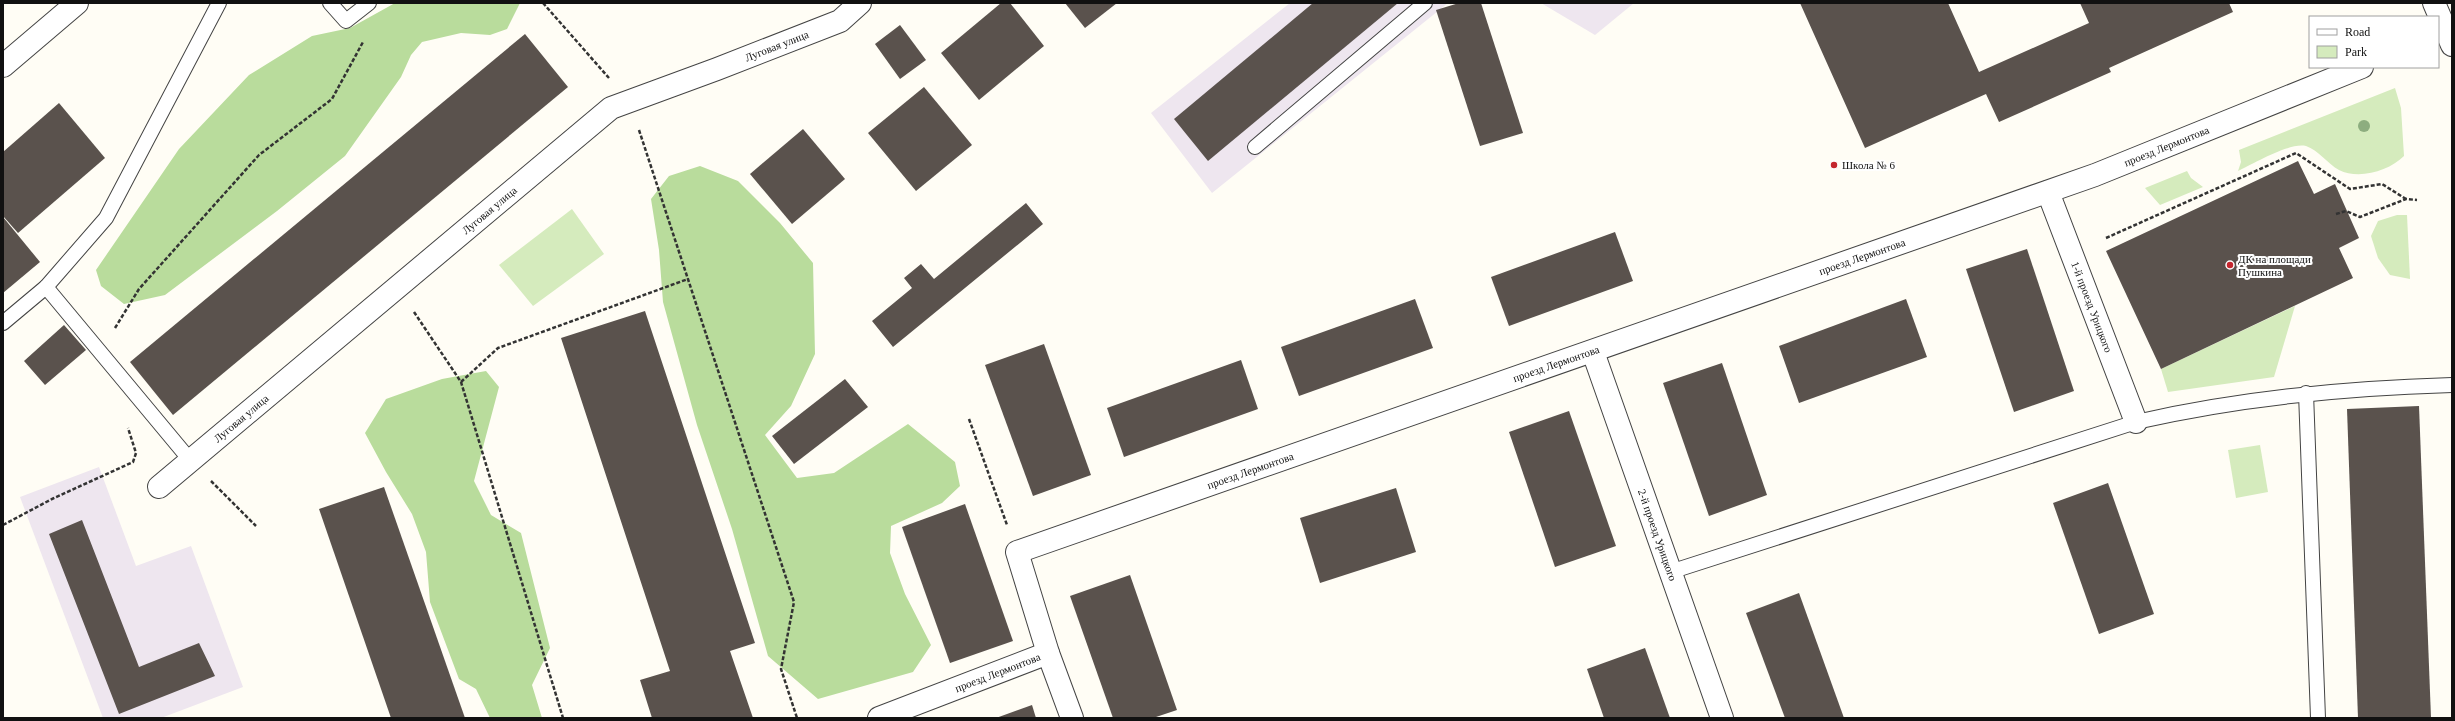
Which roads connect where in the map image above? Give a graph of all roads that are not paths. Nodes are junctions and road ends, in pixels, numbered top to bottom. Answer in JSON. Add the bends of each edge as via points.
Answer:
{"nodes":[{"id":1,"x":77,"y":3,"type":"edge"},
{"id":2,"x":219,"y":3,"type":"edge"},
{"id":3,"x":330,"y":3,"type":"edge"},
{"id":4,"x":369,"y":3,"type":"edge"},
{"id":5,"x":860,"y":3,"type":"edge"},
{"id":6,"x":1425,"y":3,"type":"edge"},
{"id":7,"x":2434,"y":3,"type":"edge"},
{"id":8,"x":2438,"y":16,"type":"edge"},
{"id":9,"x":2439,"y":19,"type":"edge"},
{"id":10,"x":2446,"y":41,"type":"edge"},
{"id":11,"x":3,"y":66,"type":"edge"},
{"id":12,"x":2359,"y":68,"type":"edge"},
{"id":13,"x":1256,"y":147,"type":"dead end"},
{"id":14,"x":2048,"y":192,"type":"junction"},
{"id":15,"x":46,"y":287,"type":"junction"},
{"id":16,"x":3,"y":324,"type":"edge"},
{"id":17,"x":1593,"y":352,"type":"junction"},
{"id":18,"x":2452,"y":385,"type":"edge"},
{"id":19,"x":2306,"y":393,"type":"junction"},
{"id":20,"x":2136,"y":422,"type":"junction"},
{"id":21,"x":190,"y":460,"type":"junction"},
{"id":22,"x":159,"y":487,"type":"dead end"},
{"id":23,"x":1670,"y":572,"type":"junction"},
{"id":24,"x":1048,"y":654,"type":"junction"},
{"id":25,"x":879,"y":718,"type":"edge"},
{"id":26,"x":1072,"y":718,"type":"edge"},
{"id":27,"x":1722,"y":718,"type":"edge"},
{"id":28,"x":2318,"y":718,"type":"edge"}],
"edges":[{"from":1,"to":11,"type":"street"},
{"from":2,"to":15,"type":"lane","via":[[106,218]]},
{"from":3,"to":4,"type":"lane","via":[[346,21]]},
{"from":5,"to":21,"type":"street","name":"Луговая улица","via":[[840,20],[611,108]]},
{"from":6,"to":13,"type":"lane"},
{"from":7,"to":8,"type":"street"},
{"from":9,"to":10,"type":"street"},
{"from":12,"to":14,"type":"street","name":"проезд Лермонтова"},
{"from":14,"to":17,"type":"street","name":"проезд Лермонтова"},
{"from":14,"to":20,"type":"street","name":"1-й проезд Урицкого"},
{"from":15,"to":16,"type":"lane"},
{"from":15,"to":21,"type":"lane"},
{"from":17,"to":23,"type":"street","name":"2-й проезд Урицкого"},
{"from":17,"to":24,"type":"street","name":"проезд Лермонтова","via":[[1016,552]]},
{"from":18,"to":19,"type":"lane"},
{"from":19,"to":20,"type":"lane","via":[[2191,409]]},
{"from":19,"to":28,"type":"lane"},
{"from":20,"to":23,"type":"lane"},
{"from":21,"to":22,"type":"street","name":"Луговая улица"},
{"from":23,"to":27,"type":"street","name":"2-й проезд Урицкого"},
{"from":24,"to":25,"type":"street","name":"проезд Лермонтова"},
{"from":24,"to":26,"type":"street"}]}
